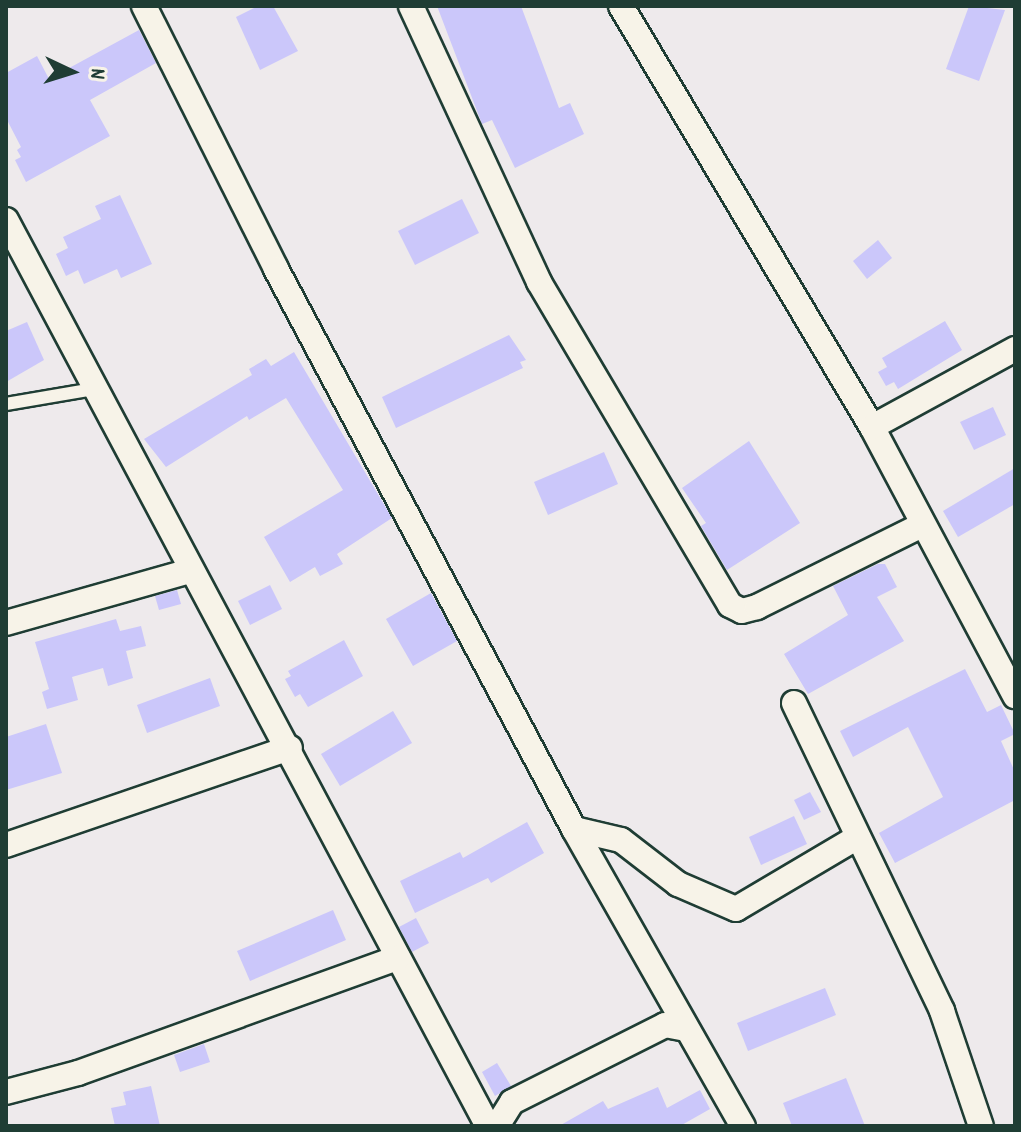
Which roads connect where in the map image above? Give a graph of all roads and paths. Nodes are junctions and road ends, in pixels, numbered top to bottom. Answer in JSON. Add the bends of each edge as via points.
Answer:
{"nodes":[{"id":1,"x":144,"y":6,"type":"edge"},
{"id":2,"x":411,"y":6,"type":"edge"},
{"id":3,"x":621,"y":6,"type":"edge"},
{"id":4,"x":6,"y":220,"type":"edge"},
{"id":5,"x":1015,"y":349,"type":"edge"},
{"id":6,"x":94,"y":389,"type":"junction"},
{"id":7,"x":6,"y":404,"type":"edge"},
{"id":8,"x":872,"y":427,"type":"junction"},
{"id":9,"x":922,"y":525,"type":"junction"},
{"id":10,"x":190,"y":571,"type":"junction"},
{"id":11,"x":6,"y":623,"type":"edge"},
{"id":12,"x":1015,"y":696,"type":"edge"},
{"id":13,"x":794,"y":703,"type":"dead end"},
{"id":14,"x":290,"y":748,"type":"junction"},
{"id":15,"x":574,"y":829,"type":"junction"},
{"id":16,"x":856,"y":838,"type":"junction"},
{"id":17,"x":6,"y":845,"type":"edge"},
{"id":18,"x":398,"y":958,"type":"junction"},
{"id":19,"x":685,"y":1029,"type":"junction"},
{"id":20,"x":6,"y":1092,"type":"edge"},
{"id":21,"x":488,"y":1126,"type":"edge"},
{"id":22,"x":497,"y":1126,"type":"edge"},
{"id":23,"x":743,"y":1126,"type":"edge"},
{"id":24,"x":981,"y":1126,"type":"edge"}],
"edges":[{"from":1,"to":15,"type":"street","via":[[276,269]]},
{"from":2,"to":9,"type":"street","via":[[539,282],[730,605],[742,611],[757,607]]},
{"from":3,"to":8,"type":"street"},
{"from":4,"to":6,"type":"street"},
{"from":5,"to":8,"type":"street"},
{"from":6,"to":7,"type":"lane"},
{"from":6,"to":10,"type":"street"},
{"from":8,"to":9,"type":"street"},
{"from":9,"to":12,"type":"street"},
{"from":10,"to":11,"type":"street"},
{"from":10,"to":14,"type":"street"},
{"from":13,"to":16,"type":"street"},
{"from":14,"to":17,"type":"street"},
{"from":14,"to":18,"type":"street"},
{"from":15,"to":16,"type":"street","via":[[621,840],[678,884],[736,909]]},
{"from":15,"to":19,"type":"street","via":[[675,999]]},
{"from":16,"to":24,"type":"street","via":[[942,1011]]},
{"from":18,"to":20,"type":"street","via":[[78,1073]]},
{"from":18,"to":21,"type":"street"},
{"from":19,"to":22,"type":"street","via":[[665,1025],[512,1102]]},
{"from":19,"to":23,"type":"street"}]}
